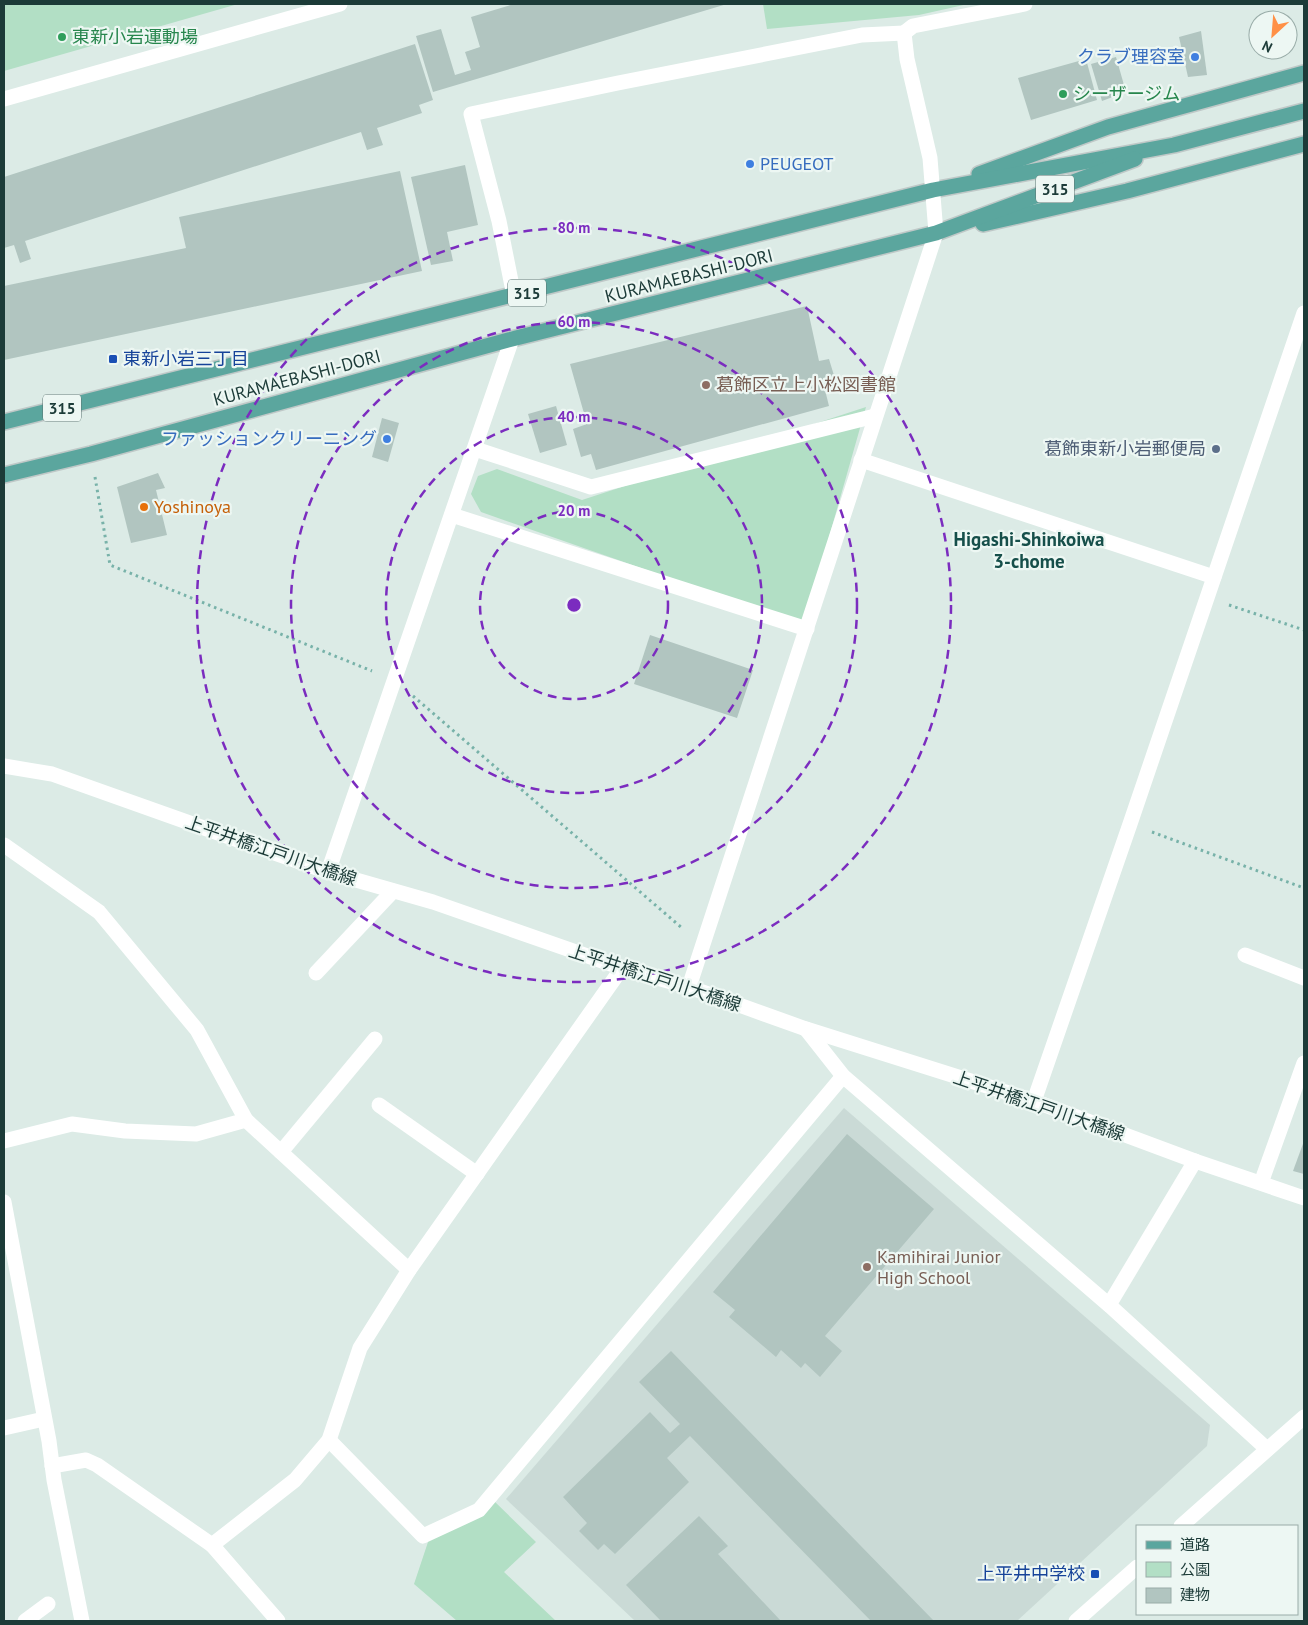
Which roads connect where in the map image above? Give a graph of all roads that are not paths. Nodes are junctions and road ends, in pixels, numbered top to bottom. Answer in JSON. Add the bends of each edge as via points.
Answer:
{"nodes":[{"id":1,"x":340,"y":4,"type":"edge"},
{"id":2,"x":1025,"y":4,"type":"edge"},
{"id":3,"x":904,"y":33,"type":"junction"},
{"id":4,"x":1304,"y":73,"type":"edge"},
{"id":5,"x":4,"y":99,"type":"edge"},
{"id":6,"x":1304,"y":111,"type":"edge"},
{"id":7,"x":1304,"y":144,"type":"edge"},
{"id":8,"x":1174,"y":145,"type":"junction"},
{"id":9,"x":933,"y":190,"type":"junction"},
{"id":10,"x":936,"y":233,"type":"junction"},
{"id":11,"x":514,"y":296,"type":"junction"},
{"id":12,"x":1304,"y":313,"type":"edge"},
{"id":13,"x":512,"y":339,"type":"junction"},
{"id":14,"x":875,"y":416,"type":"junction"},
{"id":15,"x":4,"y":422,"type":"edge"},
{"id":16,"x":475,"y":449,"type":"junction"},
{"id":17,"x":861,"y":460,"type":"junction"},
{"id":18,"x":4,"y":475,"type":"edge"},
{"id":19,"x":452,"y":515,"type":"junction"},
{"id":20,"x":1214,"y":577,"type":"junction"},
{"id":21,"x":807,"y":629,"type":"junction"},
{"id":22,"x":4,"y":766,"type":"edge"},
{"id":23,"x":4,"y":845,"type":"edge"},
{"id":24,"x":328,"y":872,"type":"junction"},
{"id":25,"x":393,"y":891,"type":"junction"},
{"id":26,"x":1244,"y":955,"type":"dead end"},
{"id":27,"x":622,"y":968,"type":"junction"},
{"id":28,"x":316,"y":973,"type":"dead end"},
{"id":29,"x":1304,"y":978,"type":"edge"},
{"id":30,"x":690,"y":987,"type":"junction"},
{"id":31,"x":806,"y":1029,"type":"junction"},
{"id":32,"x":375,"y":1039,"type":"dead end"},
{"id":33,"x":1304,"y":1063,"type":"edge"},
{"id":34,"x":843,"y":1076,"type":"junction"},
{"id":35,"x":1034,"y":1101,"type":"junction"},
{"id":36,"x":379,"y":1105,"type":"dead end"},
{"id":37,"x":246,"y":1120,"type":"junction"},
{"id":38,"x":4,"y":1140,"type":"edge"},
{"id":39,"x":281,"y":1152,"type":"junction"},
{"id":40,"x":1195,"y":1162,"type":"junction"},
{"id":41,"x":477,"y":1174,"type":"junction"},
{"id":42,"x":1261,"y":1183,"type":"junction"},
{"id":43,"x":1304,"y":1198,"type":"edge"},
{"id":44,"x":4,"y":1202,"type":"edge"},
{"id":45,"x":409,"y":1270,"type":"junction"},
{"id":46,"x":1109,"y":1305,"type":"junction"},
{"id":47,"x":1304,"y":1417,"type":"edge"},
{"id":48,"x":44,"y":1419,"type":"junction"},
{"id":49,"x":4,"y":1428,"type":"edge"},
{"id":50,"x":329,"y":1440,"type":"junction"},
{"id":51,"x":1267,"y":1449,"type":"junction"},
{"id":52,"x":52,"y":1466,"type":"junction"},
{"id":53,"x":1182,"y":1525,"type":"edge"},
{"id":54,"x":212,"y":1544,"type":"junction"},
{"id":55,"x":1136,"y":1567,"type":"edge"},
{"id":56,"x":48,"y":1604,"type":"dead end"},
{"id":57,"x":25,"y":1621,"type":"edge"},
{"id":58,"x":82,"y":1621,"type":"edge"},
{"id":59,"x":278,"y":1621,"type":"edge"},
{"id":60,"x":1076,"y":1621,"type":"edge"}],
"edges":[{"from":1,"to":5,"type":"street"},
{"from":2,"to":3,"type":"street","via":[[912,26]]},
{"from":3,"to":9,"type":"street","via":[[930,158]]},
{"from":3,"to":11,"type":"street","via":[[862,35],[471,114],[499,220]]},
{"from":4,"to":9,"type":"main road","via":[[1108,128]]},
{"from":6,"to":8,"type":"main road","name":"KURAMAEBASHI-DORI","number":"315"},
{"from":7,"to":10,"type":"main road","via":[[1127,191]]},
{"from":8,"to":9,"type":"main road","name":"KURAMAEBASHI-DORI","number":"315"},
{"from":8,"to":10,"type":"main road","name":"KURAMAEBASHI-DORI","number":"315"},
{"from":9,"to":10,"type":"street"},
{"from":9,"to":11,"type":"main road","name":"KURAMAEBASHI-DORI","number":"315"},
{"from":10,"to":13,"type":"main road","name":"KURAMAEBASHI-DORI","number":"315"},
{"from":10,"to":14,"type":"street"},
{"from":11,"to":15,"type":"main road","name":"KURAMAEBASHI-DORI","number":"315"},
{"from":12,"to":20,"type":"street"},
{"from":13,"to":16,"type":"street"},
{"from":13,"to":18,"type":"main road","name":"KURAMAEBASHI-DORI","number":"315"},
{"from":14,"to":16,"type":"street","via":[[591,487]]},
{"from":14,"to":17,"type":"street"},
{"from":16,"to":19,"type":"street"},
{"from":17,"to":20,"type":"street"},
{"from":17,"to":21,"type":"street"},
{"from":19,"to":21,"type":"street"},
{"from":19,"to":24,"type":"street"},
{"from":20,"to":35,"type":"street"},
{"from":21,"to":30,"type":"street"},
{"from":22,"to":24,"type":"street","name":"上平井橋江戸川大橋線","via":[[52,774]]},
{"from":23,"to":37,"type":"street","via":[[99,912],[197,1030]]},
{"from":24,"to":25,"type":"street","name":"上平井橋江戸川大橋線"},
{"from":25,"to":27,"type":"street","name":"上平井橋江戸川大橋線"},
{"from":25,"to":28,"type":"street"},
{"from":26,"to":29,"type":"street"},
{"from":27,"to":30,"type":"street","name":"上平井橋江戸川大橋線"},
{"from":27,"to":41,"type":"street"},
{"from":30,"to":31,"type":"street","name":"上平井橋江戸川大橋線"},
{"from":31,"to":34,"type":"street"},
{"from":31,"to":35,"type":"street","name":"上平井橋江戸川大橋線"},
{"from":32,"to":39,"type":"street"},
{"from":33,"to":42,"type":"street"},
{"from":34,"to":46,"type":"street"},
{"from":34,"to":50,"type":"street","via":[[479,1510],[423,1536]]},
{"from":35,"to":40,"type":"street","name":"上平井橋江戸川大橋線"},
{"from":36,"to":41,"type":"street"},
{"from":37,"to":38,"type":"street","via":[[196,1134],[125,1131],[72,1124]]},
{"from":37,"to":39,"type":"street"},
{"from":39,"to":45,"type":"street"},
{"from":40,"to":42,"type":"street","name":"上平井橋江戸川大橋線"},
{"from":40,"to":46,"type":"street"},
{"from":41,"to":45,"type":"street"},
{"from":42,"to":43,"type":"street","name":"上平井橋江戸川大橋線"},
{"from":44,"to":48,"type":"street"},
{"from":45,"to":50,"type":"street","via":[[360,1348]]},
{"from":46,"to":51,"type":"street"},
{"from":47,"to":51,"type":"street"},
{"from":48,"to":49,"type":"street"},
{"from":48,"to":52,"type":"street"},
{"from":50,"to":54,"type":"street","via":[[295,1480]]},
{"from":51,"to":53,"type":"street"},
{"from":52,"to":54,"type":"street","via":[[91,1462]]},
{"from":52,"to":58,"type":"street"},
{"from":54,"to":59,"type":"street"},
{"from":55,"to":60,"type":"street"},
{"from":56,"to":57,"type":"street"}]}
